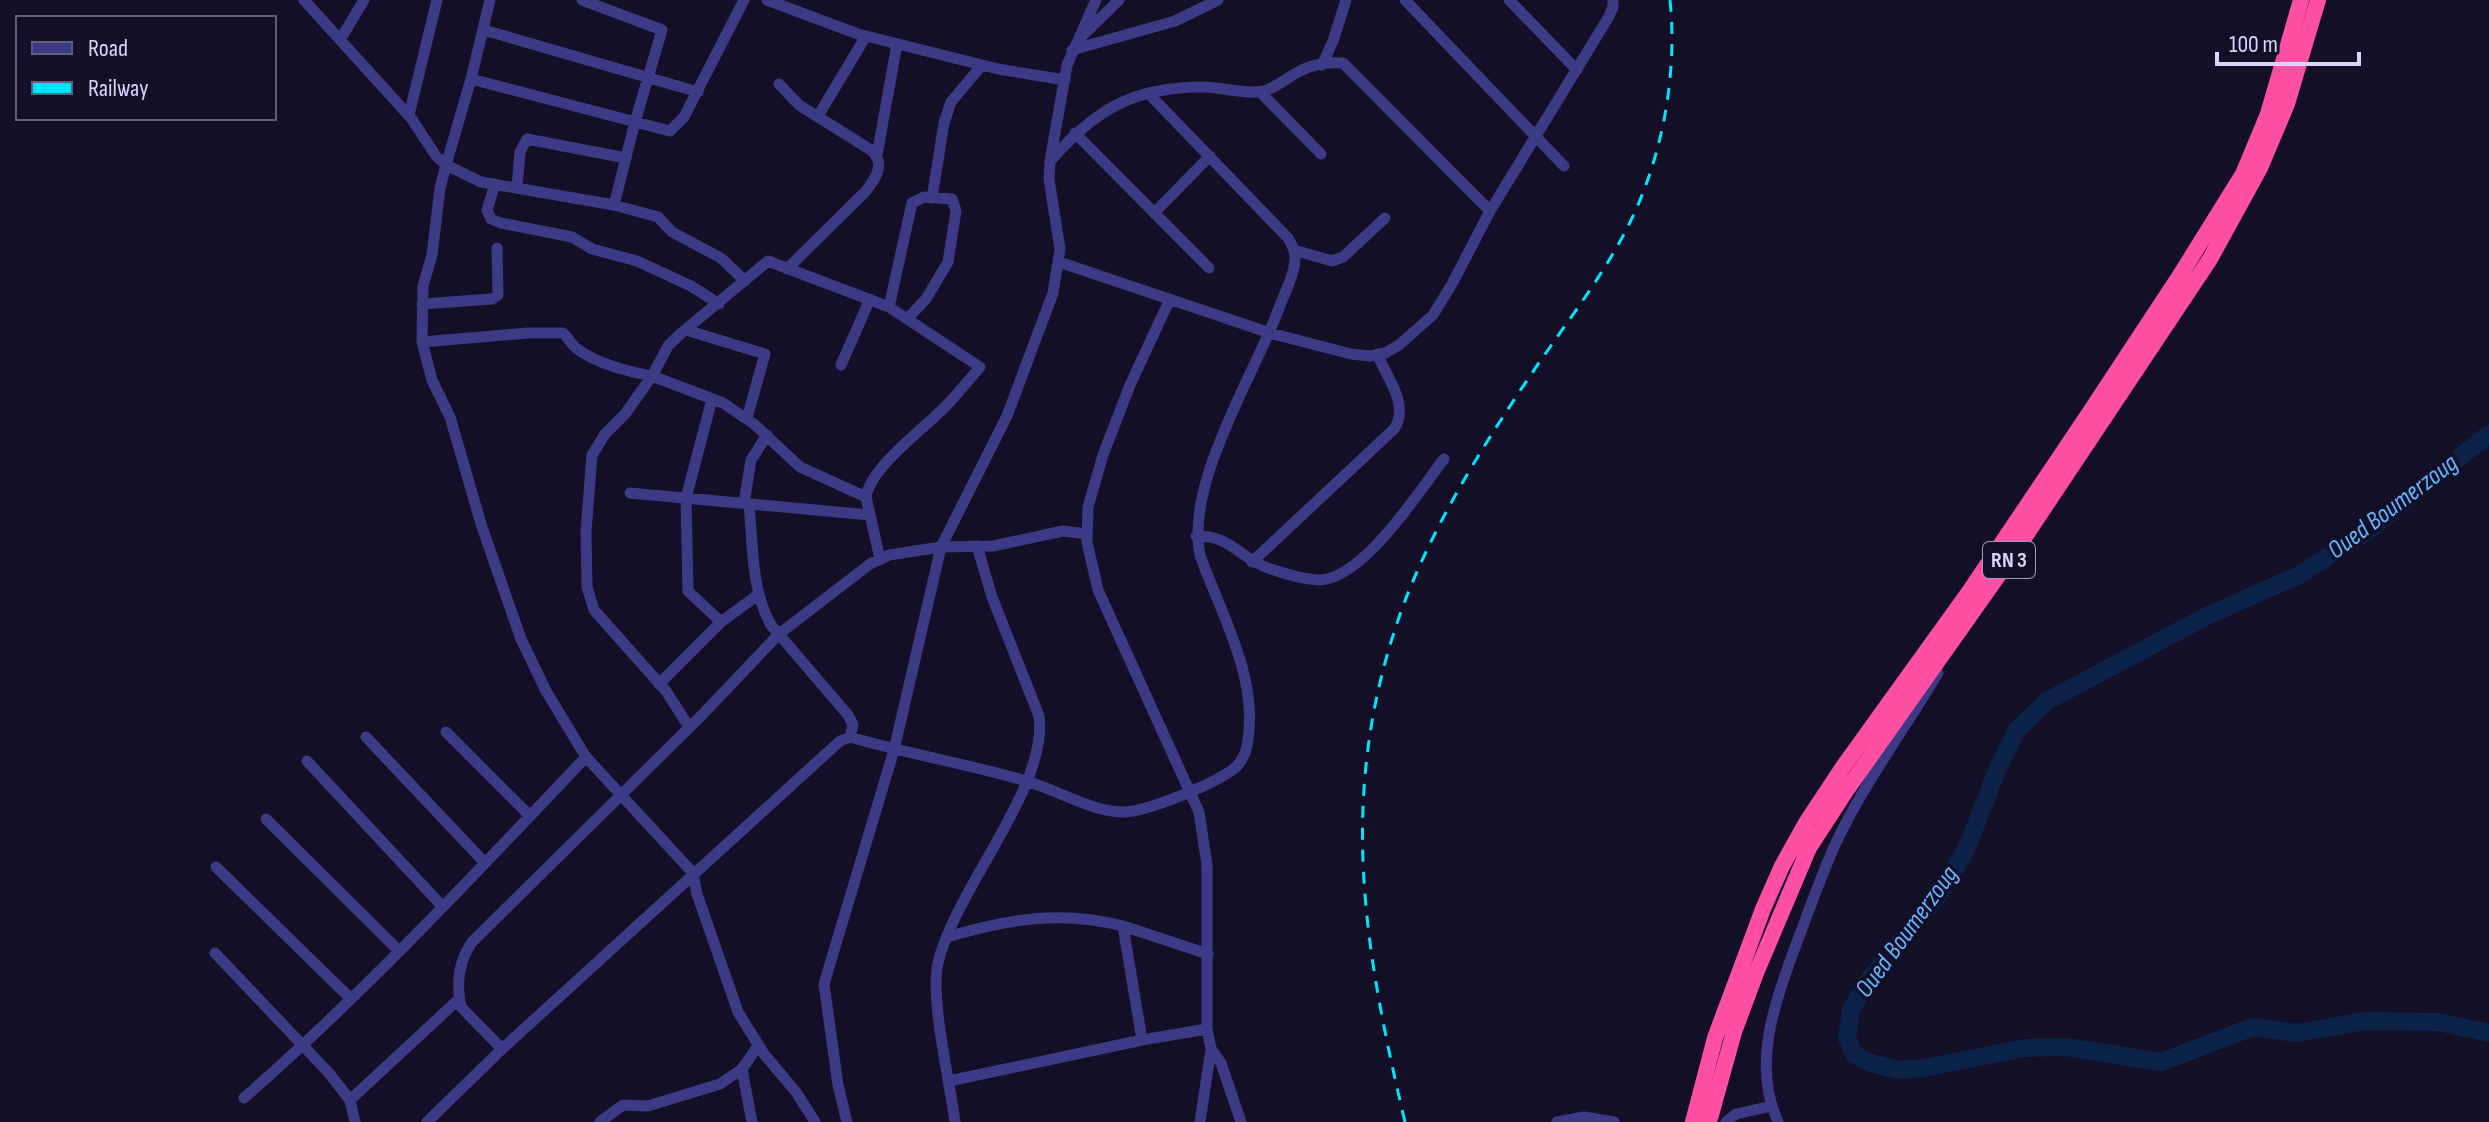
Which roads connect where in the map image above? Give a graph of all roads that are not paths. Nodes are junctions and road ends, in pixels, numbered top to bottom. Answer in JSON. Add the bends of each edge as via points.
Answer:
{"nodes":[{"id":1,"x":304,"y":0,"type":"edge"},
{"id":2,"x":364,"y":0,"type":"edge"},
{"id":3,"x":437,"y":0,"type":"edge"},
{"id":4,"x":490,"y":0,"type":"edge"},
{"id":5,"x":582,"y":0,"type":"edge"},
{"id":6,"x":744,"y":0,"type":"edge"},
{"id":7,"x":767,"y":0,"type":"edge"},
{"id":8,"x":1096,"y":0,"type":"edge"},
{"id":9,"x":1119,"y":0,"type":"edge"},
{"id":10,"x":1218,"y":0,"type":"edge"},
{"id":11,"x":1346,"y":0,"type":"edge"},
{"id":12,"x":1405,"y":0,"type":"edge"},
{"id":13,"x":1509,"y":0,"type":"edge"},
{"id":14,"x":1613,"y":0,"type":"edge"},
{"id":15,"x":2301,"y":0,"type":"edge"},
{"id":16,"x":2318,"y":0,"type":"edge"},
{"id":17,"x":484,"y":30,"type":"junction"},
{"id":18,"x":866,"y":36,"type":"junction"},
{"id":19,"x":340,"y":40,"type":"junction"},
{"id":20,"x":897,"y":44,"type":"junction"},
{"id":21,"x":1074,"y":46,"type":"junction"},
{"id":22,"x":982,"y":65,"type":"junction"},
{"id":23,"x":1322,"y":65,"type":"junction"},
{"id":24,"x":1577,"y":70,"type":"junction"},
{"id":25,"x":649,"y":76,"type":"junction"},
{"id":26,"x":471,"y":79,"type":"junction"},
{"id":27,"x":1065,"y":80,"type":"junction"},
{"id":28,"x":779,"y":84,"type":"dead end"},
{"id":29,"x":698,"y":92,"type":"junction"},
{"id":30,"x":1260,"y":92,"type":"junction"},
{"id":31,"x":1148,"y":93,"type":"junction"},
{"id":32,"x":409,"y":115,"type":"junction"},
{"id":33,"x":818,"y":116,"type":"junction"},
{"id":34,"x":635,"y":122,"type":"junction"},
{"id":35,"x":1075,"y":133,"type":"junction"},
{"id":36,"x":1536,"y":137,"type":"junction"},
{"id":37,"x":1321,"y":154,"type":"dead end"},
{"id":38,"x":877,"y":155,"type":"junction"},
{"id":39,"x":1210,"y":156,"type":"junction"},
{"id":40,"x":626,"y":158,"type":"junction"},
{"id":41,"x":1050,"y":161,"type":"junction"},
{"id":42,"x":446,"y":165,"type":"junction"},
{"id":43,"x":1564,"y":166,"type":"dead end"},
{"id":44,"x":495,"y":184,"type":"junction"},
{"id":45,"x":517,"y":187,"type":"junction"},
{"id":46,"x":932,"y":198,"type":"junction"},
{"id":47,"x":614,"y":205,"type":"junction"},
{"id":48,"x":1490,"y":211,"type":"junction"},
{"id":49,"x":1154,"y":213,"type":"junction"},
{"id":50,"x":1385,"y":218,"type":"dead end"},
{"id":51,"x":497,"y":248,"type":"dead end"},
{"id":52,"x":1294,"y":250,"type":"junction"},
{"id":53,"x":1059,"y":262,"type":"junction"},
{"id":54,"x":1209,"y":268,"type":"dead end"},
{"id":55,"x":787,"y":269,"type":"junction"},
{"id":56,"x":745,"y":281,"type":"junction"},
{"id":57,"x":870,"y":299,"type":"junction"},
{"id":58,"x":1170,"y":299,"type":"junction"},
{"id":59,"x":422,"y":304,"type":"junction"},
{"id":60,"x":719,"y":304,"type":"junction"},
{"id":61,"x":889,"y":307,"type":"junction"},
{"id":62,"x":907,"y":319,"type":"junction"},
{"id":63,"x":686,"y":330,"type":"junction"},
{"id":64,"x":1270,"y":333,"type":"junction"},
{"id":65,"x":422,"y":342,"type":"junction"},
{"id":66,"x":1377,"y":354,"type":"junction"},
{"id":67,"x":841,"y":365,"type":"dead end"},
{"id":68,"x":652,"y":376,"type":"junction"},
{"id":69,"x":712,"y":399,"type":"junction"},
{"id":70,"x":747,"y":418,"type":"junction"},
{"id":71,"x":767,"y":435,"type":"junction"},
{"id":72,"x":1444,"y":459,"type":"dead end"},
{"id":73,"x":630,"y":493,"type":"dead end"},
{"id":74,"x":866,"y":497,"type":"junction"},
{"id":75,"x":686,"y":498,"type":"junction"},
{"id":76,"x":747,"y":504,"type":"junction"},
{"id":77,"x":870,"y":515,"type":"junction"},
{"id":78,"x":1087,"y":534,"type":"junction"},
{"id":79,"x":1196,"y":536,"type":"junction"},
{"id":80,"x":977,"y":546,"type":"junction"},
{"id":81,"x":941,"y":547,"type":"junction"},
{"id":82,"x":880,"y":559,"type":"junction"},
{"id":83,"x":1252,"y":562,"type":"junction"},
{"id":84,"x":1990,"y":587,"type":"junction"},
{"id":85,"x":759,"y":594,"type":"junction"},
{"id":86,"x":721,"y":622,"type":"junction"},
{"id":87,"x":779,"y":634,"type":"junction"},
{"id":88,"x":659,"y":684,"type":"junction"},
{"id":89,"x":689,"y":727,"type":"junction"},
{"id":90,"x":446,"y":732,"type":"dead end"},
{"id":91,"x":366,"y":737,"type":"dead end"},
{"id":92,"x":850,"y":737,"type":"junction"},
{"id":93,"x":894,"y":750,"type":"junction"},
{"id":94,"x":586,"y":757,"type":"junction"},
{"id":95,"x":307,"y":761,"type":"dead end"},
{"id":96,"x":1027,"y":781,"type":"junction"},
{"id":97,"x":1190,"y":790,"type":"junction"},
{"id":98,"x":621,"y":795,"type":"junction"},
{"id":99,"x":530,"y":816,"type":"junction"},
{"id":100,"x":266,"y":819,"type":"dead end"},
{"id":101,"x":485,"y":863,"type":"junction"},
{"id":102,"x":216,"y":867,"type":"dead end"},
{"id":103,"x":693,"y":873,"type":"junction"},
{"id":104,"x":443,"y":907,"type":"junction"},
{"id":105,"x":1123,"y":926,"type":"junction"},
{"id":106,"x":947,"y":937,"type":"junction"},
{"id":107,"x":399,"y":951,"type":"junction"},
{"id":108,"x":215,"y":953,"type":"dead end"},
{"id":109,"x":1208,"y":954,"type":"junction"},
{"id":110,"x":351,"y":999,"type":"junction"},
{"id":111,"x":459,"y":999,"type":"junction"},
{"id":112,"x":1207,"y":1029,"type":"junction"},
{"id":113,"x":1142,"y":1040,"type":"junction"},
{"id":114,"x":304,"y":1046,"type":"junction"},
{"id":115,"x":758,"y":1046,"type":"junction"},
{"id":116,"x":502,"y":1049,"type":"junction"},
{"id":117,"x":1211,"y":1049,"type":"junction"},
{"id":118,"x":742,"y":1069,"type":"junction"},
{"id":119,"x":949,"y":1081,"type":"junction"},
{"id":120,"x":244,"y":1098,"type":"dead end"},
{"id":121,"x":350,"y":1100,"type":"junction"},
{"id":122,"x":1772,"y":1106,"type":"junction"},
{"id":123,"x":1695,"y":1121,"type":"edge"},
{"id":124,"x":355,"y":1122,"type":"edge"},
{"id":125,"x":427,"y":1122,"type":"edge"},
{"id":126,"x":600,"y":1122,"type":"edge"},
{"id":127,"x":752,"y":1122,"type":"edge"},
{"id":128,"x":815,"y":1122,"type":"edge"},
{"id":129,"x":847,"y":1122,"type":"edge"},
{"id":130,"x":955,"y":1122,"type":"edge"},
{"id":131,"x":1200,"y":1122,"type":"edge"},
{"id":132,"x":1241,"y":1122,"type":"edge"},
{"id":133,"x":1557,"y":1122,"type":"edge"},
{"id":134,"x":1614,"y":1122,"type":"edge"},
{"id":135,"x":1726,"y":1122,"type":"edge"},
{"id":136,"x":1778,"y":1122,"type":"edge"}],
"edges":[{"from":1,"to":19,"type":"street"},
{"from":2,"to":19,"type":"street"},
{"from":3,"to":32,"type":"street"},
{"from":4,"to":17,"type":"street"},
{"from":5,"to":25,"type":"street","via":[[660,28]]},
{"from":6,"to":29,"type":"street"},
{"from":7,"to":18,"type":"street"},
{"from":8,"to":21,"type":"street"},
{"from":9,"to":21,"type":"street"},
{"from":10,"to":21,"type":"street","via":[[1175,21]]},
{"from":11,"to":23,"type":"street"},
{"from":12,"to":36,"type":"street"},
{"from":13,"to":24,"type":"street"},
{"from":14,"to":24,"type":"street"},
{"from":15,"to":123,"type":"highway","number":"RN 3","via":[[2268,114],[2243,174],[2101,396],[1843,767],[1782,866],[1715,1038]]},
{"from":16,"to":84,"type":"highway","number":"RN 3","via":[[2287,104],[2260,168],[2210,259]]},
{"from":17,"to":25,"type":"street"},
{"from":17,"to":26,"type":"street"},
{"from":18,"to":20,"type":"street"},
{"from":18,"to":33,"type":"street"},
{"from":19,"to":32,"type":"street"},
{"from":20,"to":22,"type":"street"},
{"from":20,"to":38,"type":"street"},
{"from":21,"to":27,"type":"street"},
{"from":22,"to":27,"type":"street"},
{"from":22,"to":46,"type":"street","via":[[951,102]]},
{"from":23,"to":30,"type":"street"},
{"from":23,"to":48,"type":"street","via":[[1343,63]]},
{"from":24,"to":36,"type":"street"},
{"from":25,"to":29,"type":"street"},
{"from":25,"to":34,"type":"street"},
{"from":26,"to":34,"type":"street"},
{"from":26,"to":42,"type":"street"},
{"from":27,"to":41,"type":"street"},
{"from":28,"to":33,"type":"street"},
{"from":29,"to":34,"type":"street","via":[[670,131]]},
{"from":30,"to":31,"type":"street","via":[[1200,87]]},
{"from":30,"to":37,"type":"street"},
{"from":31,"to":35,"type":"street","via":[[1105,110]]},
{"from":31,"to":39,"type":"street"},
{"from":32,"to":42,"type":"street"},
{"from":33,"to":38,"type":"street"},
{"from":34,"to":40,"type":"street"},
{"from":35,"to":41,"type":"street"},
{"from":35,"to":49,"type":"street"},
{"from":36,"to":43,"type":"street"},
{"from":36,"to":48,"type":"street"},
{"from":38,"to":55,"type":"street","via":[[874,180]]},
{"from":39,"to":49,"type":"street"},
{"from":39,"to":52,"type":"street"},
{"from":40,"to":45,"type":"street","via":[[527,139],[520,152]]},
{"from":40,"to":47,"type":"street"},
{"from":41,"to":53,"type":"street"},
{"from":42,"to":44,"type":"street"},
{"from":42,"to":59,"type":"street"},
{"from":44,"to":45,"type":"street"},
{"from":44,"to":60,"type":"street","via":[[487,210],[491,219],[572,237],[637,261]]},
{"from":45,"to":47,"type":"street"},
{"from":46,"to":61,"type":"street","via":[[912,203]]},
{"from":46,"to":62,"type":"street","via":[[948,197],[955,203],[948,262]]},
{"from":47,"to":56,"type":"street","via":[[662,219],[672,232],[721,258]]},
{"from":48,"to":66,"type":"street","via":[[1433,315],[1399,345]]},
{"from":49,"to":54,"type":"street"},
{"from":50,"to":52,"type":"street","via":[[1332,261]]},
{"from":51,"to":59,"type":"street","via":[[498,295]]},
{"from":52,"to":64,"type":"street","via":[[1293,270]]},
{"from":53,"to":58,"type":"street"},
{"from":53,"to":81,"type":"street","via":[[1053,293],[1007,416]]},
{"from":55,"to":56,"type":"street","via":[[768,261]]},
{"from":55,"to":57,"type":"street"},
{"from":56,"to":60,"type":"street"},
{"from":57,"to":61,"type":"street"},
{"from":57,"to":67,"type":"street"},
{"from":58,"to":64,"type":"street"},
{"from":58,"to":78,"type":"street","via":[[1103,455],[1090,497]]},
{"from":59,"to":65,"type":"street"},
{"from":60,"to":63,"type":"street"},
{"from":61,"to":62,"type":"street"},
{"from":62,"to":74,"type":"street","via":[[980,367],[884,466]]},
{"from":63,"to":68,"type":"street","via":[[668,346]]},
{"from":63,"to":70,"type":"street","via":[[765,354]]},
{"from":64,"to":66,"type":"street","via":[[1351,354]]},
{"from":64,"to":79,"type":"street","via":[[1214,456]]},
{"from":65,"to":68,"type":"street","via":[[563,333],[576,348],[601,361]]},
{"from":65,"to":94,"type":"street","via":[[521,639]]},
{"from":66,"to":83,"type":"street","via":[[1399,401],[1400,421]]},
{"from":68,"to":69,"type":"street"},
{"from":68,"to":88,"type":"street","via":[[592,455],[587,587],[594,610]]},
{"from":69,"to":70,"type":"street"},
{"from":69,"to":75,"type":"street"},
{"from":70,"to":71,"type":"street"},
{"from":71,"to":74,"type":"street","via":[[800,467]]},
{"from":71,"to":76,"type":"street","via":[[751,460]]},
{"from":72,"to":83,"type":"street","via":[[1383,540],[1332,578],[1316,580]]},
{"from":73,"to":75,"type":"street"},
{"from":74,"to":77,"type":"street"},
{"from":75,"to":76,"type":"street"},
{"from":75,"to":86,"type":"street","via":[[688,591]]},
{"from":76,"to":77,"type":"street"},
{"from":76,"to":85,"type":"street"},
{"from":77,"to":82,"type":"street"},
{"from":78,"to":80,"type":"street","via":[[1063,531]]},
{"from":78,"to":97,"type":"street","via":[[1098,590]]},
{"from":79,"to":83,"type":"street","via":[[1215,538]]},
{"from":79,"to":97,"type":"street","via":[[1244,669],[1248,743],[1236,767]]},
{"from":80,"to":81,"type":"street"},
{"from":80,"to":96,"type":"street","via":[[1039,716]]},
{"from":81,"to":82,"type":"street"},
{"from":81,"to":93,"type":"street"},
{"from":82,"to":87,"type":"street"},
{"from":84,"to":122,"type":"street","via":[[1835,846],[1769,1033],[1766,1084]]},
{"from":84,"to":123,"type":"highway","number":"RN 3","via":[[1809,848]]},
{"from":85,"to":86,"type":"street"},
{"from":85,"to":87,"type":"street","via":[[763,611]]},
{"from":86,"to":88,"type":"street"},
{"from":87,"to":89,"type":"street"},
{"from":87,"to":92,"type":"street","via":[[848,715],[853,725]]},
{"from":88,"to":89,"type":"street"},
{"from":89,"to":98,"type":"street"},
{"from":90,"to":99,"type":"street"},
{"from":91,"to":101,"type":"street"},
{"from":92,"to":93,"type":"street"},
{"from":92,"to":103,"type":"street"},
{"from":93,"to":96,"type":"street"},
{"from":93,"to":129,"type":"street","via":[[824,984]]},
{"from":94,"to":98,"type":"street"},
{"from":94,"to":99,"type":"street"},
{"from":95,"to":104,"type":"street"},
{"from":96,"to":97,"type":"street","via":[[1123,812],[1142,810]]},
{"from":96,"to":106,"type":"street"},
{"from":97,"to":109,"type":"street","via":[[1205,839]]},
{"from":98,"to":103,"type":"street"},
{"from":98,"to":111,"type":"street","via":[[472,942],[460,968]]},
{"from":99,"to":101,"type":"street"},
{"from":100,"to":107,"type":"street"},
{"from":101,"to":104,"type":"street"},
{"from":102,"to":110,"type":"street"},
{"from":103,"to":115,"type":"street","via":[[738,1012]]},
{"from":103,"to":116,"type":"street"},
{"from":104,"to":107,"type":"street"},
{"from":105,"to":106,"type":"street","via":[[1079,917],[1025,919]]},
{"from":105,"to":109,"type":"street"},
{"from":105,"to":113,"type":"street"},
{"from":106,"to":119,"type":"street","via":[[937,984]]},
{"from":107,"to":110,"type":"street"},
{"from":108,"to":114,"type":"street"},
{"from":109,"to":112,"type":"street"},
{"from":110,"to":114,"type":"street"},
{"from":111,"to":116,"type":"street"},
{"from":111,"to":121,"type":"street"},
{"from":112,"to":113,"type":"street"},
{"from":112,"to":117,"type":"street"},
{"from":113,"to":119,"type":"street"},
{"from":114,"to":120,"type":"street"},
{"from":114,"to":121,"type":"street"},
{"from":115,"to":118,"type":"street"},
{"from":115,"to":128,"type":"street"},
{"from":116,"to":125,"type":"street"},
{"from":117,"to":131,"type":"street"},
{"from":117,"to":132,"type":"street"},
{"from":118,"to":126,"type":"street","via":[[720,1084],[665,1102],[623,1105]]},
{"from":118,"to":127,"type":"street"},
{"from":119,"to":130,"type":"street"},
{"from":121,"to":124,"type":"street"},
{"from":122,"to":135,"type":"street","via":[[1736,1114]]},
{"from":122,"to":136,"type":"street"},
{"from":133,"to":134,"type":"street","via":[[1584,1117]]}]}
